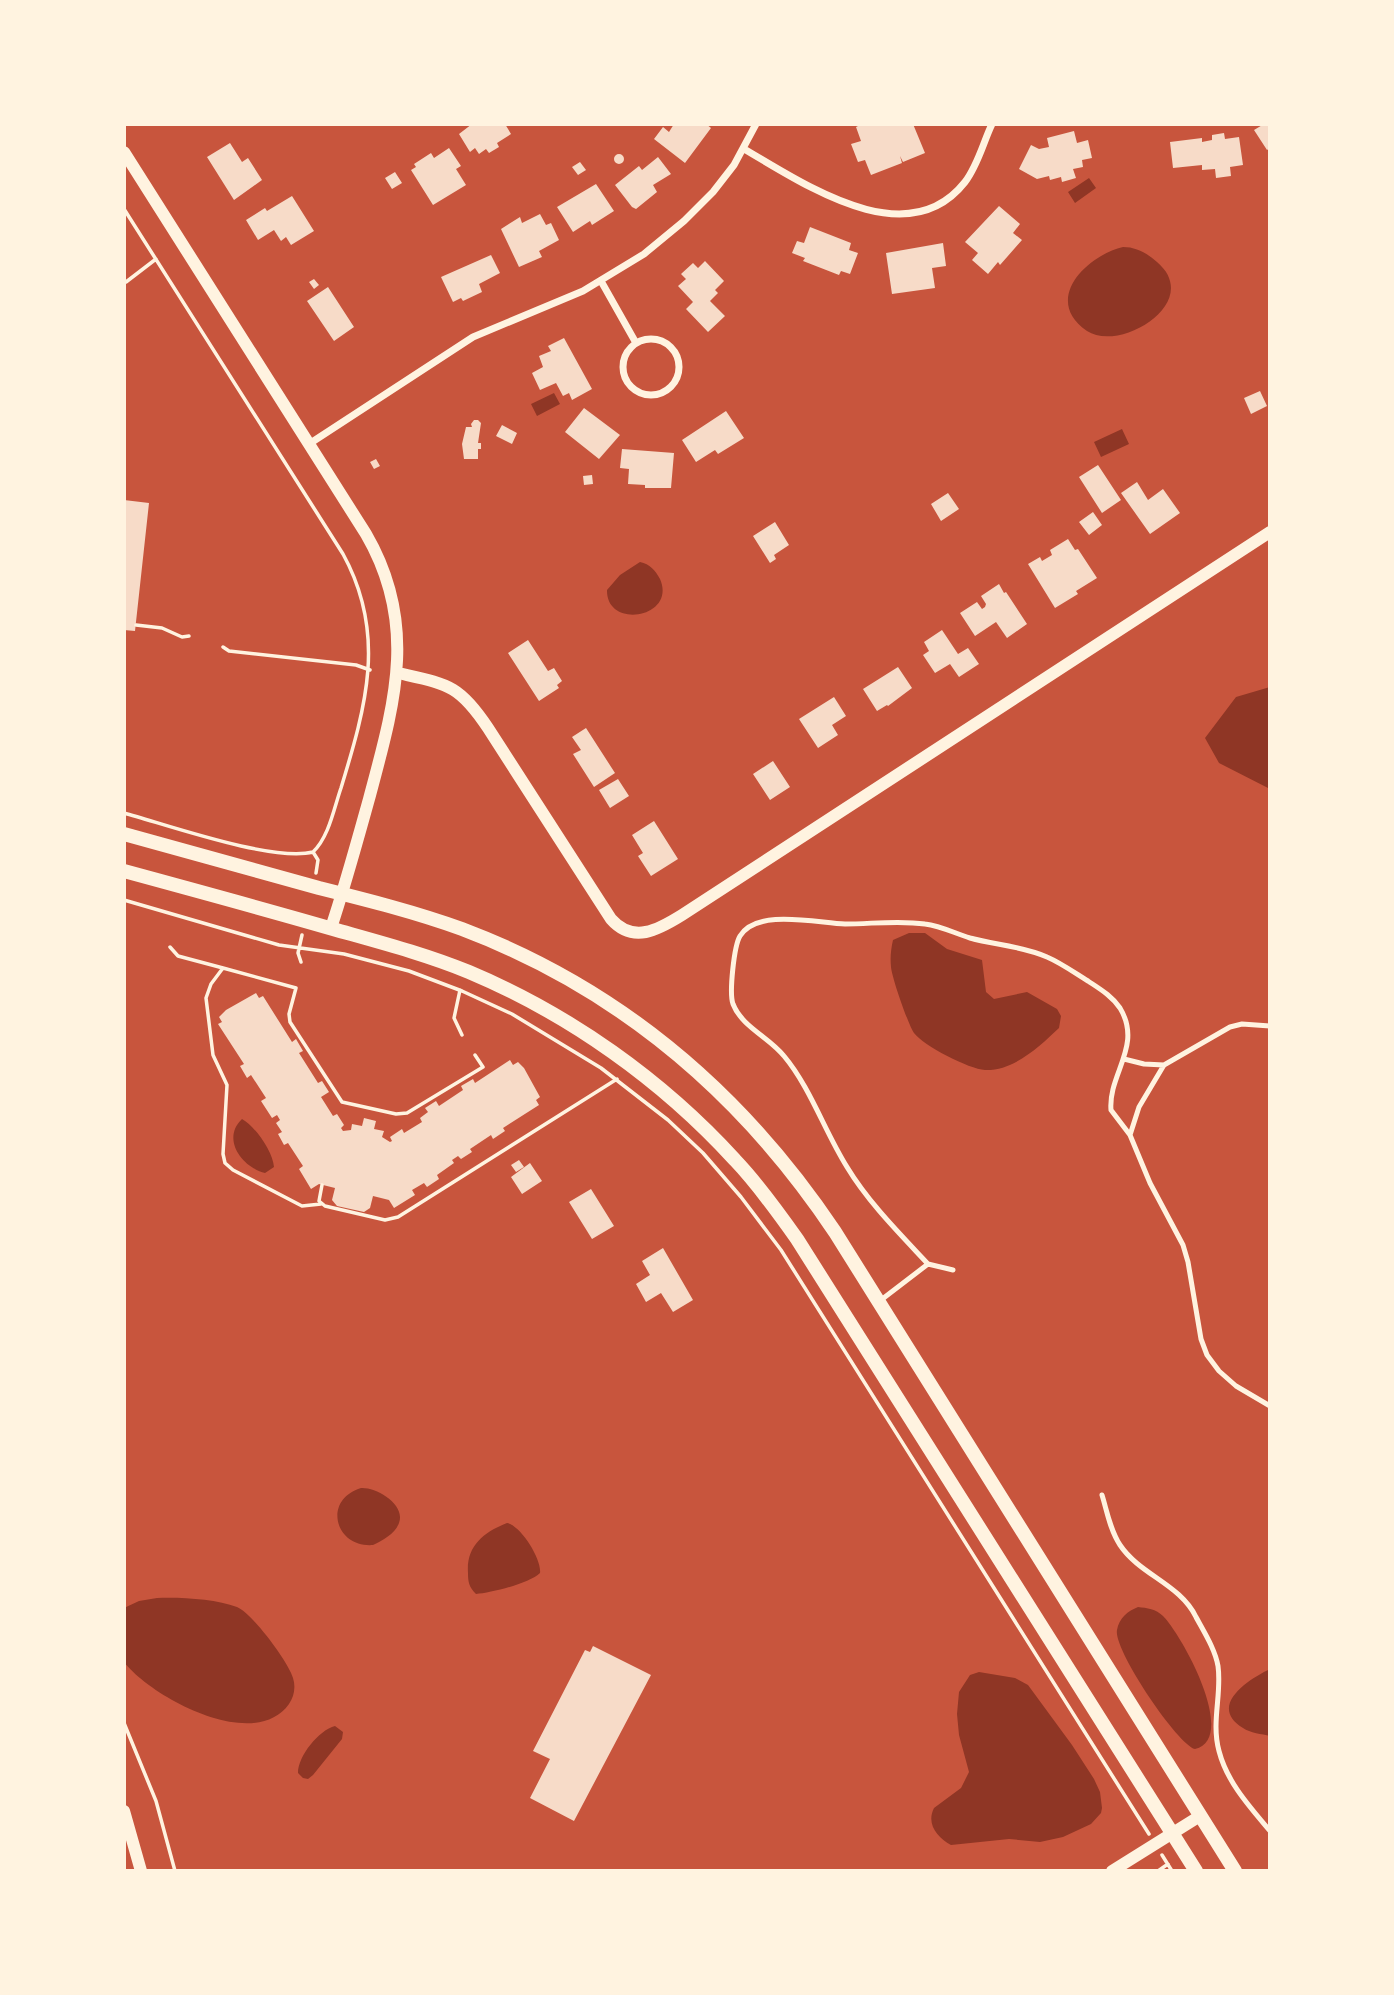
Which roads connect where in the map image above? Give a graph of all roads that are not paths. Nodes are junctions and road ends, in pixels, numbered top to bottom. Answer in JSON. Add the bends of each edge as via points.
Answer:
{"nodes":[{"id":1,"x":756,"y":124,"type":"edge"},
{"id":2,"x":992,"y":124,"type":"edge"},
{"id":3,"x":744,"y":149,"type":"junction"},
{"id":4,"x":124,"y":152,"type":"edge"},
{"id":5,"x":601,"y":281,"type":"junction"},
{"id":6,"x":636,"y":343,"type":"junction"},
{"id":7,"x":309,"y":444,"type":"junction"},
{"id":8,"x":1270,"y":532,"type":"edge"},
{"id":9,"x":398,"y":673,"type":"junction"},
{"id":10,"x":124,"y":834,"type":"edge"},
{"id":11,"x":124,"y":871,"type":"edge"},
{"id":12,"x":343,"y":894,"type":"junction"},
{"id":13,"x":331,"y":928,"type":"junction"},
{"id":14,"x":1270,"y":1026,"type":"edge"},
{"id":15,"x":1124,"y":1059,"type":"junction"},
{"id":16,"x":1164,"y":1065,"type":"junction"},
{"id":17,"x":1130,"y":1135,"type":"junction"},
{"id":18,"x":928,"y":1264,"type":"junction"},
{"id":19,"x":953,"y":1270,"type":"dead end"},
{"id":20,"x":879,"y":1302,"type":"junction"},
{"id":21,"x":1270,"y":1406,"type":"edge"},
{"id":22,"x":1102,"y":1495,"type":"dead end"},
{"id":23,"x":124,"y":1811,"type":"edge"},
{"id":24,"x":1200,"y":1816,"type":"junction"},
{"id":25,"x":1270,"y":1831,"type":"edge"},
{"id":26,"x":1172,"y":1833,"type":"junction"},
{"id":27,"x":141,"y":1871,"type":"edge"},
{"id":28,"x":1112,"y":1871,"type":"edge"},
{"id":29,"x":1196,"y":1871,"type":"edge"},
{"id":30,"x":1235,"y":1871,"type":"edge"}],
"edges":[{"from":1,"to":3,"type":"street"},
{"from":2,"to":3,"type":"street","via":[[959,188],[938,204],[907,214],[876,212],[831,197]]},
{"from":3,"to":5,"type":"street","via":[[684,221]]},
{"from":4,"to":7,"type":"street"},
{"from":5,"to":6,"type":"street"},
{"from":5,"to":7,"type":"street","via":[[473,337]]},
{"from":6,"to":6,"type":"street","via":[[624,360],[626,381],[643,394],[664,391],[677,375],[675,353],[658,340]]},
{"from":7,"to":9,"type":"street","via":[[366,534],[385,574],[394,606]]},
{"from":8,"to":9,"type":"street","via":[[655,930],[635,933],[611,919],[466,698],[442,683]]},
{"from":9,"to":12,"type":"street","via":[[391,716]]},
{"from":10,"to":12,"type":"main road"},
{"from":11,"to":13,"type":"main road"},
{"from":12,"to":13,"type":"street"},
{"from":12,"to":20,"type":"main road","via":[[439,922],[509,949],[579,985],[654,1035],[725,1096],[773,1149],[817,1206]]},
{"from":13,"to":26,"type":"main road","via":[[468,972],[564,1020],[650,1080],[736,1160],[802,1245]]},
{"from":14,"to":16,"type":"lane","via":[[1230,1027]]},
{"from":15,"to":16,"type":"lane"},
{"from":15,"to":17,"type":"lane","via":[[1112,1090],[1111,1110]]},
{"from":15,"to":18,"type":"lane","via":[[1126,1024],[1114,1000],[1048,957],[921,923],[773,920],[757,922],[740,935],[731,999],[736,1010],[797,1073],[864,1192]]},
{"from":16,"to":17,"type":"lane","via":[[1139,1107]]},
{"from":17,"to":21,"type":"lane","via":[[1183,1245],[1207,1355],[1236,1386]]},
{"from":18,"to":19,"type":"lane"},
{"from":18,"to":20,"type":"lane"},
{"from":20,"to":24,"type":"main road"},
{"from":22,"to":25,"type":"lane","via":[[1120,1546],[1182,1596],[1194,1613],[1218,1664],[1216,1736],[1224,1766]]},
{"from":23,"to":27,"type":"street"},
{"from":24,"to":26,"type":"street"},
{"from":24,"to":30,"type":"main road"},
{"from":26,"to":28,"type":"street"},
{"from":26,"to":29,"type":"main road"}]}
